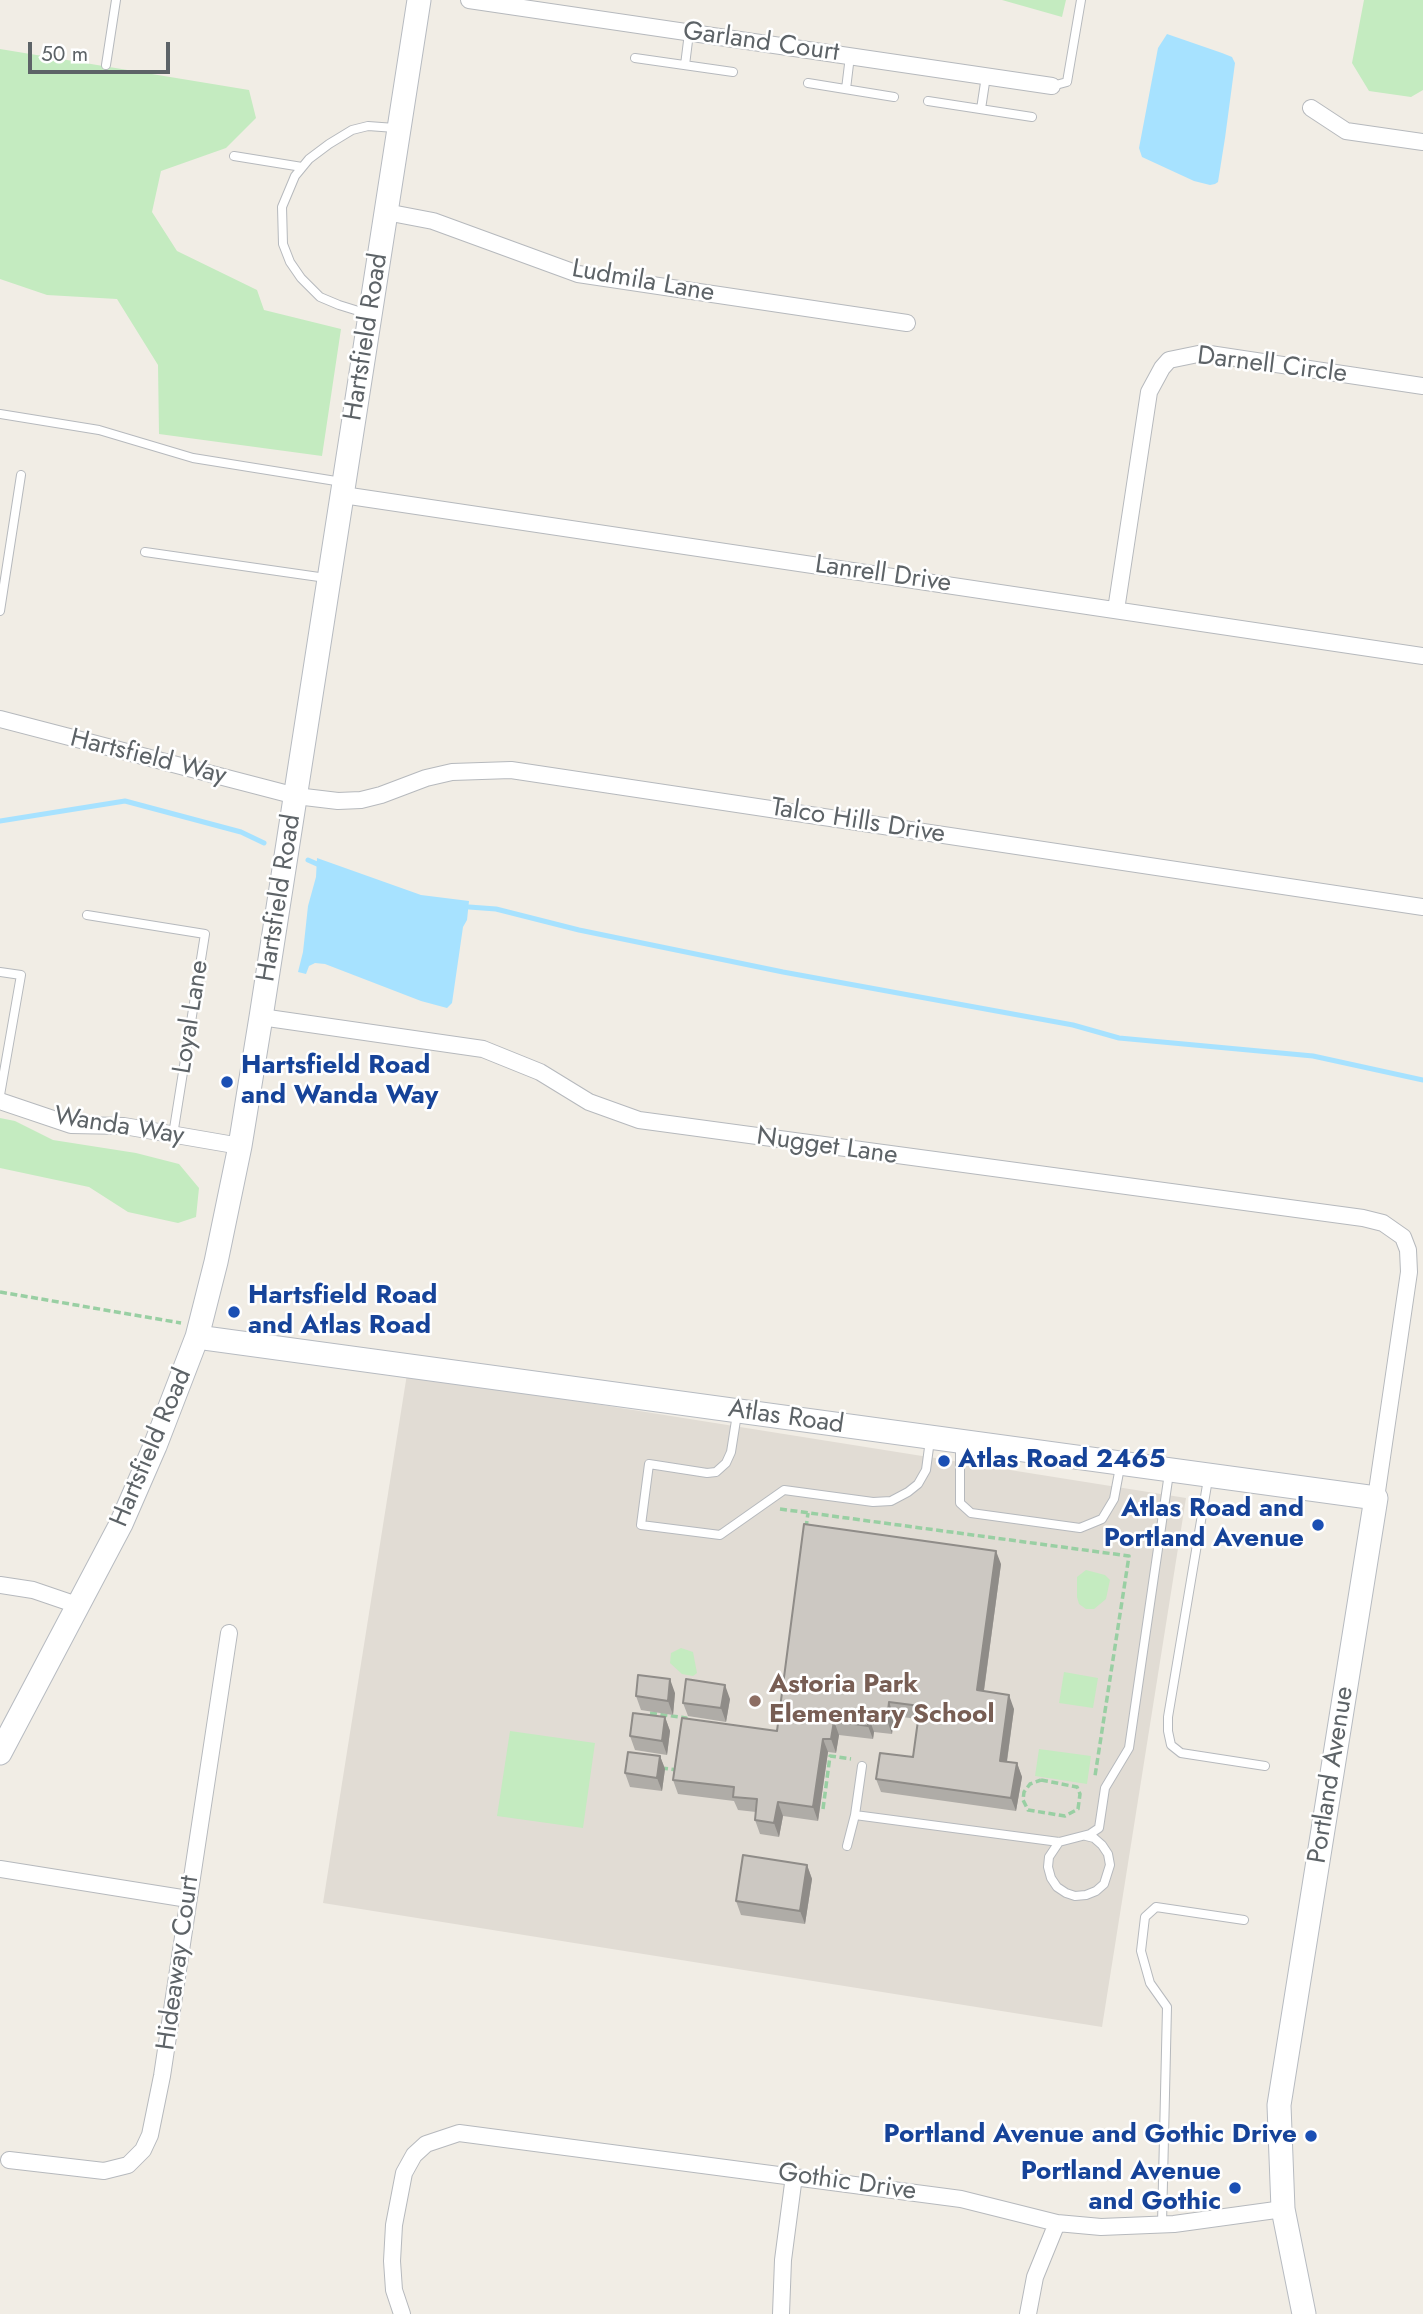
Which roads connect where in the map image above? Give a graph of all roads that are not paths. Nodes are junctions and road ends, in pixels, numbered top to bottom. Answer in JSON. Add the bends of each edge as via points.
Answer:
{"nodes":[{"id":1,"x":116,"y":0,"type":"edge"},
{"id":2,"x":419,"y":0,"type":"edge"},
{"id":3,"x":469,"y":0,"type":"edge"},
{"id":4,"x":1081,"y":0,"type":"edge"},
{"id":5,"x":689,"y":33,"type":"junction"},
{"id":6,"x":850,"y":57,"type":"junction"},
{"id":7,"x":635,"y":58,"type":"dead end"},
{"id":8,"x":107,"y":65,"type":"dead end"},
{"id":9,"x":685,"y":65,"type":"junction"},
{"id":10,"x":733,"y":72,"type":"dead end"},
{"id":11,"x":986,"y":76,"type":"junction"},
{"id":12,"x":808,"y":83,"type":"dead end"},
{"id":13,"x":1052,"y":86,"type":"joint"},
{"id":14,"x":846,"y":89,"type":"junction"},
{"id":15,"x":894,"y":97,"type":"dead end"},
{"id":16,"x":928,"y":101,"type":"dead end"},
{"id":17,"x":1311,"y":108,"type":"dead end"},
{"id":18,"x":981,"y":109,"type":"junction"},
{"id":19,"x":1032,"y":117,"type":"dead end"},
{"id":20,"x":398,"y":128,"type":"junction"},
{"id":21,"x":1423,"y":142,"type":"edge"},
{"id":22,"x":234,"y":156,"type":"dead end"},
{"id":23,"x":302,"y":167,"type":"junction"},
{"id":24,"x":386,"y":212,"type":"junction"},
{"id":25,"x":370,"y":314,"type":"junction"},
{"id":26,"x":907,"y":323,"type":"dead end"},
{"id":27,"x":1423,"y":386,"type":"edge"},
{"id":28,"x":0,"y":414,"type":"edge"},
{"id":29,"x":21,"y":475,"type":"dead end"},
{"id":30,"x":344,"y":489,"type":"junction"},
{"id":31,"x":145,"y":552,"type":"dead end"},
{"id":32,"x":330,"y":578,"type":"junction"},
{"id":33,"x":1116,"y":610,"type":"junction"},
{"id":34,"x":0,"y":611,"type":"edge"},
{"id":35,"x":1423,"y":656,"type":"edge"},
{"id":36,"x":0,"y":719,"type":"edge"},
{"id":37,"x":296,"y":796,"type":"junction"},
{"id":38,"x":1423,"y":907,"type":"edge"},
{"id":39,"x":87,"y":915,"type":"dead end"},
{"id":40,"x":0,"y":972,"type":"edge"},
{"id":41,"x":261,"y":1017,"type":"junction"},
{"id":42,"x":0,"y":1095,"type":"edge"},
{"id":43,"x":0,"y":1101,"type":"edge"},
{"id":44,"x":173,"y":1135,"type":"junction"},
{"id":45,"x":240,"y":1146,"type":"junction"},
{"id":46,"x":1403,"y":1237,"type":"joint"},
{"id":47,"x":198,"y":1332,"type":"junction"},
{"id":48,"x":737,"y":1411,"type":"junction"},
{"id":49,"x":931,"y":1437,"type":"junction"},
{"id":50,"x":960,"y":1441,"type":"junction"},
{"id":51,"x":1121,"y":1463,"type":"junction"},
{"id":52,"x":1169,"y":1470,"type":"junction"},
{"id":53,"x":1208,"y":1475,"type":"junction"},
{"id":54,"x":1376,"y":1498,"type":"junction"},
{"id":55,"x":0,"y":1585,"type":"edge"},
{"id":56,"x":77,"y":1605,"type":"junction"},
{"id":57,"x":229,"y":1633,"type":"dead end"},
{"id":58,"x":0,"y":1753,"type":"edge"},
{"id":59,"x":862,"y":1766,"type":"dead end"},
{"id":60,"x":1265,"y":1766,"type":"dead end"},
{"id":61,"x":855,"y":1815,"type":"junction"},
{"id":62,"x":1085,"y":1835,"type":"junction"},
{"id":63,"x":1059,"y":1842,"type":"junction"},
{"id":64,"x":847,"y":1846,"type":"dead end"},
{"id":65,"x":0,"y":1869,"type":"edge"},
{"id":66,"x":188,"y":1899,"type":"junction"},
{"id":67,"x":1244,"y":1920,"type":"dead end"},
{"id":68,"x":9,"y":2160,"type":"dead end"},
{"id":69,"x":794,"y":2176,"type":"junction"},
{"id":70,"x":1283,"y":2209,"type":"junction"},
{"id":71,"x":1058,"y":2223,"type":"junction"},
{"id":72,"x":1162,"y":2224,"type":"junction"},
{"id":73,"x":402,"y":2314,"type":"edge"},
{"id":74,"x":781,"y":2314,"type":"edge"},
{"id":75,"x":1028,"y":2314,"type":"edge"},
{"id":76,"x":1304,"y":2314,"type":"edge"}],
"edges":[{"from":1,"to":8,"type":"lane"},
{"from":2,"to":20,"type":"street","name":"Hartsfield Road"},
{"from":3,"to":5,"type":"street","name":"Garland Court"},
{"from":4,"to":13,"type":"lane","via":[[1067,82]]},
{"from":5,"to":6,"type":"street","name":"Garland Court"},
{"from":5,"to":9,"type":"lane"},
{"from":6,"to":11,"type":"street","name":"Garland Court"},
{"from":6,"to":14,"type":"lane"},
{"from":7,"to":9,"type":"lane"},
{"from":9,"to":10,"type":"lane"},
{"from":11,"to":13,"type":"street","name":"Garland Court"},
{"from":11,"to":18,"type":"lane"},
{"from":12,"to":14,"type":"lane"},
{"from":14,"to":15,"type":"lane"},
{"from":16,"to":18,"type":"lane"},
{"from":17,"to":21,"type":"street","via":[[1346,131]]},
{"from":18,"to":19,"type":"lane"},
{"from":20,"to":23,"type":"lane","via":[[368,126],[352,131]]},
{"from":20,"to":24,"type":"street","name":"Hartsfield Road"},
{"from":22,"to":23,"type":"lane"},
{"from":23,"to":25,"type":"lane","via":[[282,207],[283,244],[290,262],[320,297]]},
{"from":24,"to":25,"type":"street","name":"Hartsfield Road"},
{"from":24,"to":26,"type":"street","name":"Ludmila Lane","via":[[433,222],[578,274]]},
{"from":25,"to":30,"type":"street","name":"Hartsfield Road"},
{"from":27,"to":33,"type":"street","name":"Darnell Circle","via":[[1203,353],[1169,360],[1149,392]]},
{"from":28,"to":30,"type":"lane","via":[[99,430],[193,458]]},
{"from":29,"to":34,"type":"lane"},
{"from":30,"to":32,"type":"street","name":"Hartsfield Road"},
{"from":30,"to":33,"type":"street","name":"Lanrell Drive"},
{"from":31,"to":32,"type":"lane"},
{"from":32,"to":37,"type":"street","name":"Hartsfield Road"},
{"from":33,"to":35,"type":"street","name":"Lanrell Drive"},
{"from":36,"to":37,"type":"street","name":"Hartsfield Way"},
{"from":37,"to":38,"type":"street","name":"Talco Hills Drive","via":[[361,800],[452,772],[511,770]]},
{"from":37,"to":41,"type":"street","name":"Hartsfield Road"},
{"from":39,"to":44,"type":"lane","name":"Loyal Lane","via":[[205,934]]},
{"from":40,"to":42,"type":"lane","via":[[20,975]]},
{"from":41,"to":45,"type":"street","name":"Hartsfield Road"},
{"from":41,"to":46,"type":"street","name":"Nugget Lane","via":[[483,1049],[540,1072],[589,1102],[639,1120],[1363,1219],[1383,1223]]},
{"from":43,"to":44,"type":"street","name":"Wanda Way","via":[[71,1125],[124,1126]]},
{"from":44,"to":45,"type":"street","name":"Wanda Way"},
{"from":45,"to":47,"type":"street","name":"Hartsfield Road"},
{"from":46,"to":54,"type":"street","name":"Portland Avenue","via":[[1409,1272]]},
{"from":47,"to":48,"type":"street","name":"Atlas Road"},
{"from":47,"to":56,"type":"street","name":"Hartsfield Road","via":[[156,1446]]},
{"from":48,"to":49,"type":"street","name":"Atlas Road"},
{"from":48,"to":49,"type":"lane","via":[[731,1452],[716,1472],[649,1464],[641,1525],[720,1535],[784,1490],[891,1501],[918,1484],[926,1470]]},
{"from":49,"to":50,"type":"street","name":"Atlas Road"},
{"from":50,"to":51,"type":"street","name":"Atlas Road"},
{"from":50,"to":51,"type":"lane","via":[[960,1503],[971,1513],[1080,1528],[1102,1519],[1114,1499]]},
{"from":51,"to":52,"type":"street","name":"Atlas Road"},
{"from":52,"to":53,"type":"street","name":"Atlas Road"},
{"from":52,"to":62,"type":"lane","via":[[1129,1748],[1105,1788],[1099,1828]]},
{"from":53,"to":54,"type":"street","name":"Atlas Road"},
{"from":53,"to":60,"type":"lane","via":[[1168,1731],[1171,1745],[1181,1753]]},
{"from":54,"to":70,"type":"street","name":"Portland Avenue","via":[[1279,2105]]},
{"from":55,"to":56,"type":"street"},
{"from":56,"to":58,"type":"street","name":"Hartsfield Road"},
{"from":57,"to":66,"type":"street","name":"Hideaway Court"},
{"from":59,"to":61,"type":"lane"},
{"from":61,"to":63,"type":"lane"},
{"from":61,"to":64,"type":"lane"},
{"from":62,"to":63,"type":"lane"},
{"from":62,"to":63,"type":"lane","via":[[1102,1845],[1110,1865],[1104,1884],[1086,1895],[1066,1893],[1051,1878],[1049,1857]]},
{"from":65,"to":66,"type":"street"},
{"from":66,"to":68,"type":"street","name":"Hideaway Court","via":[[162,2076],[144,2150],[128,2165],[104,2171]]},
{"from":67,"to":72,"type":"lane","via":[[1156,1907],[1146,1917],[1141,1951],[1150,1983],[1167,2007]]},
{"from":69,"to":71,"type":"street","name":"Gothic Drive","via":[[961,2199]]},
{"from":69,"to":73,"type":"street","name":"Gothic Drive","via":[[459,2133],[426,2144],[404,2173],[394,2225],[394,2290]]},
{"from":69,"to":74,"type":"street"},
{"from":70,"to":72,"type":"street","name":"Gothic Drive"},
{"from":70,"to":76,"type":"street","name":"Portland Avenue"},
{"from":71,"to":72,"type":"street","name":"Gothic Drive","via":[[1101,2227]]},
{"from":71,"to":75,"type":"street","via":[[1035,2277]]}]}
